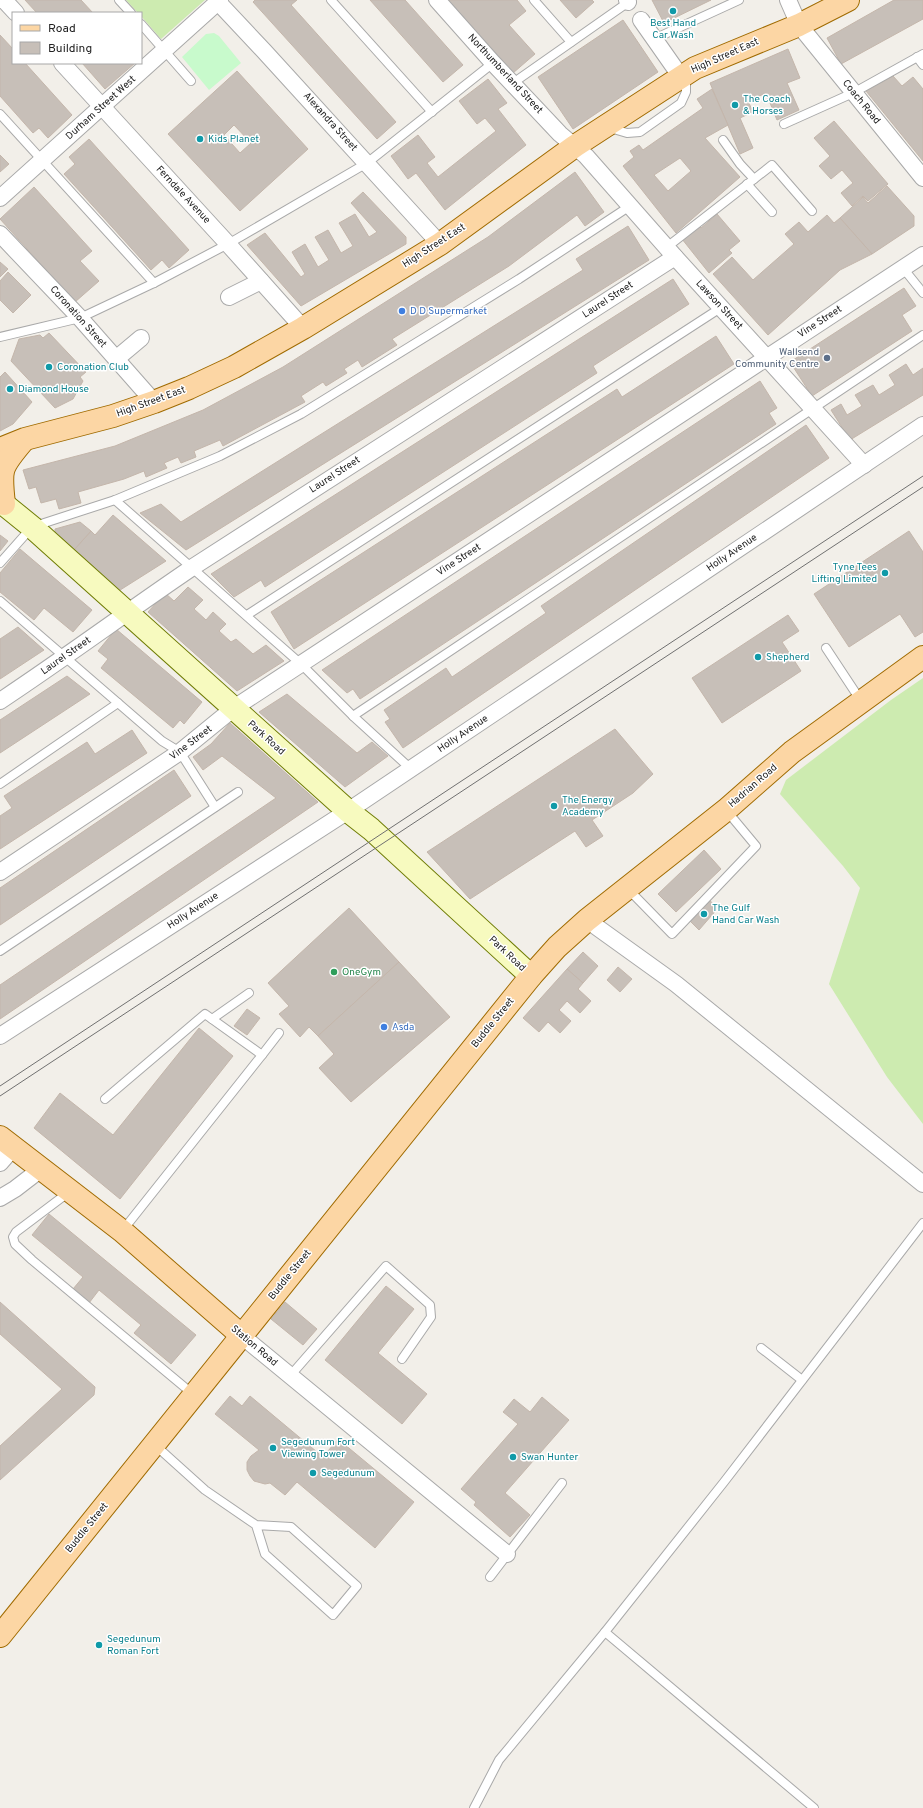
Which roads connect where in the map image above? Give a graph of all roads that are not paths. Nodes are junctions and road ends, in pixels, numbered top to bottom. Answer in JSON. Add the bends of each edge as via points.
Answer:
{"nodes":[{"id":1,"x":4,"y":0,"type":"edge"},
{"id":2,"x":119,"y":0,"type":"edge"},
{"id":3,"x":331,"y":0,"type":"edge"},
{"id":4,"x":437,"y":0,"type":"edge"},
{"id":5,"x":534,"y":0,"type":"edge"},
{"id":6,"x":739,"y":0,"type":"edge"},
{"id":7,"x":788,"y":0,"type":"edge"},
{"id":8,"x":848,"y":0,"type":"edge"},
{"id":9,"x":219,"y":1,"type":"edge"},
{"id":10,"x":629,"y":1,"type":"edge"},
{"id":11,"x":15,"y":12,"type":"edge"},
{"id":12,"x":130,"y":12,"type":"edge"},
{"id":13,"x":641,"y":20,"type":"dead end"},
{"id":14,"x":142,"y":25,"type":"edge"},
{"id":15,"x":799,"y":25,"type":"junction"},
{"id":16,"x":654,"y":38,"type":"junction"},
{"id":17,"x":572,"y":42,"type":"junction"},
{"id":18,"x":164,"y":50,"type":"junction"},
{"id":19,"x":920,"y":56,"type":"edge"},
{"id":20,"x":493,"y":63,"type":"junction"},
{"id":21,"x":63,"y":64,"type":"edge"},
{"id":22,"x":923,"y":65,"type":"edge"},
{"id":23,"x":683,"y":75,"type":"junction"},
{"id":24,"x":191,"y":81,"type":"dead end"},
{"id":25,"x":512,"y":83,"type":"junction"},
{"id":26,"x":853,"y":93,"type":"junction"},
{"id":27,"x":103,"y":108,"type":"junction"},
{"id":28,"x":432,"y":112,"type":"junction"},
{"id":29,"x":0,"y":114,"type":"edge"},
{"id":30,"x":784,"y":124,"type":"dead end"},
{"id":31,"x":723,"y":140,"type":"dead end"},
{"id":32,"x":575,"y":146,"type":"junction"},
{"id":33,"x":42,"y":161,"type":"junction"},
{"id":34,"x":367,"y":163,"type":"junction"},
{"id":35,"x":923,"y":178,"type":"edge"},
{"id":36,"x":750,"y":182,"type":"junction"},
{"id":37,"x":0,"y":198,"type":"edge"},
{"id":38,"x":630,"y":206,"type":"junction"},
{"id":39,"x":812,"y":211,"type":"dead end"},
{"id":40,"x":772,"y":212,"type":"dead end"},
{"id":41,"x":0,"y":234,"type":"edge"},
{"id":42,"x":228,"y":244,"type":"junction"},
{"id":43,"x":440,"y":244,"type":"junction"},
{"id":44,"x":671,"y":252,"type":"junction"},
{"id":45,"x":923,"y":255,"type":"edge"},
{"id":46,"x":903,"y":268,"type":"junction"},
{"id":47,"x":261,"y":281,"type":"junction"},
{"id":48,"x":154,"y":283,"type":"junction"},
{"id":49,"x":923,"y":292,"type":"edge"},
{"id":50,"x":229,"y":297,"type":"dead end"},
{"id":51,"x":722,"y":307,"type":"junction"},
{"id":52,"x":80,"y":318,"type":"junction"},
{"id":53,"x":303,"y":328,"type":"junction"},
{"id":54,"x":923,"y":335,"type":"edge"},
{"id":55,"x":0,"y":337,"type":"edge"},
{"id":56,"x":141,"y":338,"type":"dead end"},
{"id":57,"x":766,"y":357,"type":"junction"},
{"id":58,"x":116,"y":359,"type":"junction"},
{"id":59,"x":154,"y":402,"type":"junction"},
{"id":60,"x":813,"y":408,"type":"junction"},
{"id":61,"x":923,"y":425,"type":"edge"},
{"id":62,"x":25,"y":439,"type":"junction"},
{"id":63,"x":0,"y":449,"type":"edge"},
{"id":64,"x":864,"y":465,"type":"junction"},
{"id":65,"x":115,"y":500,"type":"junction"},
{"id":66,"x":2,"y":502,"type":"edge"},
{"id":67,"x":32,"y":527,"type":"junction"},
{"id":68,"x":0,"y":563,"type":"edge"},
{"id":69,"x":193,"y":567,"type":"junction"},
{"id":70,"x":0,"y":601,"type":"edge"},
{"id":71,"x":127,"y":612,"type":"junction"},
{"id":72,"x":247,"y":615,"type":"junction"},
{"id":73,"x":826,"y":648,"type":"dead end"},
{"id":74,"x":923,"y":657,"type":"edge"},
{"id":75,"x":65,"y":658,"type":"junction"},
{"id":76,"x":301,"y":664,"type":"junction"},
{"id":77,"x":0,"y":701,"type":"edge"},
{"id":78,"x":861,"y":702,"type":"junction"},
{"id":79,"x":118,"y":703,"type":"junction"},
{"id":80,"x":234,"y":708,"type":"junction"},
{"id":81,"x":353,"y":716,"type":"junction"},
{"id":82,"x":180,"y":752,"type":"junction"},
{"id":83,"x":411,"y":769,"type":"junction"},
{"id":84,"x":0,"y":784,"type":"edge"},
{"id":85,"x":238,"y":792,"type":"dead end"},
{"id":86,"x":215,"y":807,"type":"junction"},
{"id":87,"x":726,"y":810,"type":"junction"},
{"id":88,"x":348,"y":811,"type":"junction"},
{"id":89,"x":0,"y":872,"type":"edge"},
{"id":90,"x":626,"y":887,"type":"junction"},
{"id":91,"x":587,"y":920,"type":"junction"},
{"id":92,"x":0,"y":951,"type":"edge"},
{"id":93,"x":531,"y":976,"type":"junction"},
{"id":94,"x":249,"y":993,"type":"dead end"},
{"id":95,"x":212,"y":1019,"type":"junction"},
{"id":96,"x":279,"y":1033,"type":"dead end"},
{"id":97,"x":0,"y":1036,"type":"edge"},
{"id":98,"x":262,"y":1055,"type":"junction"},
{"id":99,"x":105,"y":1099,"type":"dead end"},
{"id":100,"x":4,"y":1149,"type":"edge"},
{"id":101,"x":40,"y":1169,"type":"junction"},
{"id":102,"x":923,"y":1184,"type":"edge"},
{"id":103,"x":70,"y":1191,"type":"junction"},
{"id":104,"x":0,"y":1198,"type":"edge"},
{"id":105,"x":923,"y":1224,"type":"edge"},
{"id":106,"x":122,"y":1231,"type":"junction"},
{"id":107,"x":242,"y":1336,"type":"junction"},
{"id":108,"x":761,"y":1348,"type":"dead end"},
{"id":109,"x":402,"y":1359,"type":"dead end"},
{"id":110,"x":290,"y":1376,"type":"junction"},
{"id":111,"x":802,"y":1380,"type":"junction"},
{"id":112,"x":195,"y":1395,"type":"junction"},
{"id":113,"x":154,"y":1444,"type":"junction"},
{"id":114,"x":562,"y":1483,"type":"dead end"},
{"id":115,"x":256,"y":1525,"type":"junction"},
{"id":116,"x":507,"y":1554,"type":"junction"},
{"id":117,"x":490,"y":1577,"type":"dead end"},
{"id":118,"x":605,"y":1632,"type":"junction"},
{"id":119,"x":0,"y":1636,"type":"edge"},
{"id":120,"x":474,"y":1808,"type":"edge"},
{"id":121,"x":814,"y":1808,"type":"edge"}],
"edges":[{"from":1,"to":11,"type":"street"},
{"from":2,"to":12,"type":"lane"},
{"from":3,"to":28,"type":"lane"},
{"from":4,"to":20,"type":"street","name":"Northumberland Street"},
{"from":5,"to":17,"type":"lane"},
{"from":6,"to":16,"type":"lane"},
{"from":7,"to":15,"type":"street","name":"Coach Road"},
{"from":8,"to":15,"type":"main road","name":"High Street East"},
{"from":9,"to":18,"type":"street","name":"Durham Street West"},
{"from":9,"to":34,"type":"street","name":"Alexandra Street"},
{"from":10,"to":17,"type":"lane"},
{"from":13,"to":16,"type":"street"},
{"from":14,"to":18,"type":"lane"},
{"from":15,"to":23,"type":"main road","name":"High Street East"},
{"from":15,"to":26,"type":"street","name":"Coach Road"},
{"from":16,"to":23,"type":"street"},
{"from":17,"to":25,"type":"lane"},
{"from":18,"to":24,"type":"lane"},
{"from":18,"to":27,"type":"street","name":"Durham Street West"},
{"from":19,"to":22,"type":"lane"},
{"from":19,"to":26,"type":"lane"},
{"from":20,"to":25,"type":"street","name":"Northumberland Street"},
{"from":20,"to":28,"type":"lane"},
{"from":21,"to":27,"type":"street","name":"Ferndale Avenue"},
{"from":23,"to":32,"type":"main road","name":"High Street East"},
{"from":25,"to":32,"type":"street","name":"Northumberland Street","via":[[560,134]]},
{"from":26,"to":30,"type":"lane"},
{"from":26,"to":35,"type":"street","name":"Coach Road"},
{"from":27,"to":33,"type":"street","name":"Durham Street West"},
{"from":27,"to":42,"type":"street","name":"Ferndale Avenue"},
{"from":28,"to":34,"type":"lane"},
{"from":29,"to":33,"type":"lane"},
{"from":31,"to":36,"type":"lane"},
{"from":32,"to":38,"type":"street","name":"Lawson Street"},
{"from":32,"to":43,"type":"main road","name":"High Street East"},
{"from":33,"to":37,"type":"street","name":"Durham Street West"},
{"from":33,"to":48,"type":"lane"},
{"from":34,"to":42,"type":"lane"},
{"from":34,"to":43,"type":"street","name":"Alexandra Street"},
{"from":36,"to":39,"type":"lane","via":[[772,165]]},
{"from":36,"to":40,"type":"lane"},
{"from":36,"to":44,"type":"lane"},
{"from":38,"to":44,"type":"street","name":"Lawson Street"},
{"from":38,"to":65,"type":"lane","via":[[506,288],[301,414],[220,456]]},
{"from":41,"to":52,"type":"street","name":"Coronation Street"},
{"from":42,"to":47,"type":"street","name":"Ferndale Avenue"},
{"from":42,"to":48,"type":"lane"},
{"from":43,"to":53,"type":"main road","name":"High Street East"},
{"from":44,"to":51,"type":"street","name":"Lawson Street"},
{"from":44,"to":69,"type":"street","name":"Laurel Street"},
{"from":45,"to":46,"type":"street","name":"Vine Street"},
{"from":46,"to":49,"type":"lane"},
{"from":46,"to":57,"type":"street","name":"Vine Street"},
{"from":47,"to":50,"type":"street"},
{"from":47,"to":53,"type":"street","name":"Ferndale Avenue"},
{"from":48,"to":52,"type":"lane"},
{"from":51,"to":57,"type":"street","name":"Lawson Street"},
{"from":51,"to":72,"type":"lane"},
{"from":52,"to":55,"type":"lane"},
{"from":52,"to":58,"type":"street","name":"Coronation Street"},
{"from":53,"to":59,"type":"main road","name":"High Street East","via":[[234,367]]},
{"from":54,"to":60,"type":"lane"},
{"from":56,"to":58,"type":"street"},
{"from":57,"to":60,"type":"street","name":"Lawson Street"},
{"from":57,"to":76,"type":"street","name":"Vine Street"},
{"from":58,"to":59,"type":"street","name":"Coronation Street"},
{"from":59,"to":62,"type":"main road","name":"High Street East","via":[[113,416]]},
{"from":60,"to":64,"type":"street","name":"Lawson Street"},
{"from":60,"to":81,"type":"lane"},
{"from":61,"to":64,"type":"street","name":"Holly Avenue"},
{"from":62,"to":63,"type":"main road","name":"High Street East"},
{"from":62,"to":66,"type":"main road","via":[[9,457],[1,472]]},
{"from":64,"to":83,"type":"street","name":"Holly Avenue"},
{"from":65,"to":67,"type":"lane"},
{"from":65,"to":69,"type":"lane"},
{"from":66,"to":67,"type":"street","name":"Park Road"},
{"from":67,"to":68,"type":"lane"},
{"from":67,"to":71,"type":"street","name":"Park Road"},
{"from":69,"to":71,"type":"street","name":"Laurel Street"},
{"from":69,"to":72,"type":"lane"},
{"from":70,"to":75,"type":"lane"},
{"from":71,"to":75,"type":"street","name":"Laurel Street"},
{"from":71,"to":80,"type":"street","name":"Park Road"},
{"from":72,"to":76,"type":"lane"},
{"from":73,"to":78,"type":"lane"},
{"from":74,"to":78,"type":"main road","name":"Hadrian Road"},
{"from":75,"to":77,"type":"street","name":"Laurel Street"},
{"from":75,"to":79,"type":"lane"},
{"from":76,"to":80,"type":"street","name":"Vine Street"},
{"from":76,"to":81,"type":"lane"},
{"from":78,"to":87,"type":"main road","name":"Hadrian Road","via":[[792,752]]},
{"from":79,"to":82,"type":"lane","via":[[162,741]]},
{"from":79,"to":84,"type":"lane"},
{"from":80,"to":82,"type":"street","name":"Vine Street"},
{"from":80,"to":88,"type":"street","name":"Park Road"},
{"from":81,"to":83,"type":"lane"},
{"from":82,"to":86,"type":"lane"},
{"from":82,"to":89,"type":"street","name":"Vine Street"},
{"from":83,"to":88,"type":"street","name":"Holly Avenue"},
{"from":85,"to":86,"type":"lane"},
{"from":86,"to":92,"type":"lane"},
{"from":87,"to":90,"type":"main road","name":"Hadrian Road"},
{"from":87,"to":90,"type":"lane","via":[[756,846],[672,934]]},
{"from":88,"to":93,"type":"street","name":"Park Road","via":[[371,829]]},
{"from":88,"to":97,"type":"street","name":"Holly Avenue"},
{"from":90,"to":91,"type":"main road","name":"Hadrian Road"},
{"from":91,"to":93,"type":"main road","name":"Buddle Street","via":[[557,947]]},
{"from":91,"to":102,"type":"street","via":[[676,984]]},
{"from":93,"to":107,"type":"main road","name":"Buddle Street"},
{"from":94,"to":95,"type":"lane"},
{"from":95,"to":98,"type":"lane"},
{"from":95,"to":99,"type":"lane","via":[[206,1014]]},
{"from":96,"to":98,"type":"lane"},
{"from":98,"to":106,"type":"lane"},
{"from":100,"to":101,"type":"main road","name":"Station Road"},
{"from":101,"to":103,"type":"main road","name":"Station Road"},
{"from":101,"to":104,"type":"street"},
{"from":103,"to":106,"type":"main road","name":"Station Road"},
{"from":103,"to":112,"type":"lane","via":[[16,1232],[13,1237],[14,1244]]},
{"from":105,"to":111,"type":"lane"},
{"from":106,"to":107,"type":"main road","name":"Station Road"},
{"from":107,"to":110,"type":"street","name":"Station Road"},
{"from":107,"to":112,"type":"main road","name":"Buddle Street"},
{"from":108,"to":111,"type":"lane"},
{"from":109,"to":110,"type":"lane","via":[[431,1317],[430,1305],[386,1266]]},
{"from":110,"to":116,"type":"street","name":"Station Road"},
{"from":111,"to":118,"type":"lane"},
{"from":112,"to":113,"type":"main road","name":"Buddle Street"},
{"from":113,"to":115,"type":"lane","via":[[205,1490]]},
{"from":113,"to":119,"type":"main road","name":"Buddle Street"},
{"from":114,"to":116,"type":"lane"},
{"from":115,"to":115,"type":"lane","via":[[265,1554],[333,1615],[357,1586],[291,1527]]},
{"from":116,"to":117,"type":"lane"},
{"from":118,"to":120,"type":"lane","via":[[499,1760]]},
{"from":118,"to":121,"type":"lane"}]}
